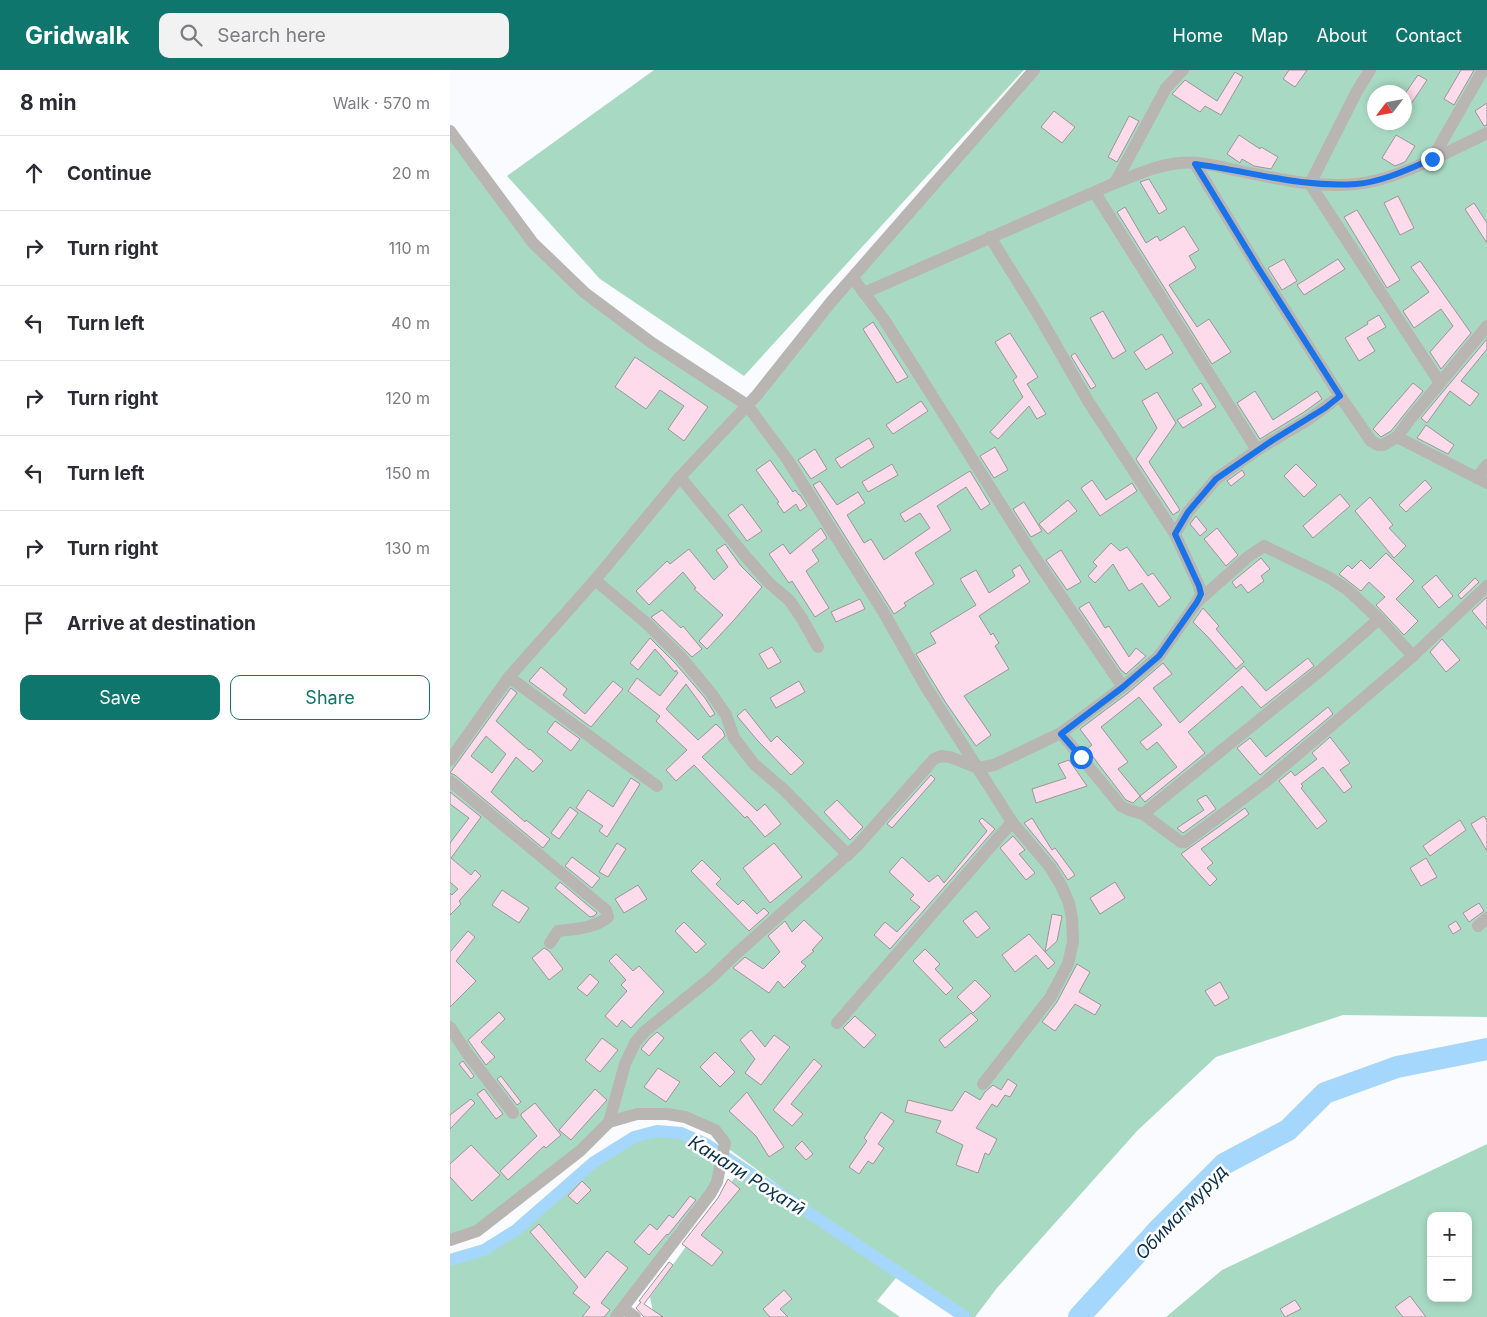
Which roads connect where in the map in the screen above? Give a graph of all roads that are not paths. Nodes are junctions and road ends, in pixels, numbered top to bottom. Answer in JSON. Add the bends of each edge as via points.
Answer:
{"nodes":[{"id":1,"x":1034,"y":70,"type":"edge"},
{"id":2,"x":1183,"y":70,"type":"edge"},
{"id":3,"x":1370,"y":70,"type":"edge"},
{"id":4,"x":1483,"y":70,"type":"edge"},
{"id":5,"x":450,"y":131,"type":"edge"},
{"id":6,"x":1487,"y":133,"type":"edge"},
{"id":7,"x":1432,"y":159,"type":"junction"},
{"id":8,"x":1195,"y":164,"type":"junction"},
{"id":9,"x":1115,"y":183,"type":"junction"},
{"id":10,"x":1310,"y":184,"type":"junction"},
{"id":11,"x":1096,"y":193,"type":"junction"},
{"id":12,"x":990,"y":237,"type":"junction"},
{"id":13,"x":853,"y":278,"type":"junction"},
{"id":14,"x":864,"y":292,"type":"junction"},
{"id":15,"x":1487,"y":326,"type":"edge"},
{"id":16,"x":1440,"y":383,"type":"junction"},
{"id":17,"x":1340,"y":396,"type":"junction"},
{"id":18,"x":747,"y":405,"type":"junction"},
{"id":19,"x":1397,"y":438,"type":"junction"},
{"id":20,"x":1257,"y":450,"type":"junction"},
{"id":21,"x":1487,"y":465,"type":"edge"},
{"id":22,"x":680,"y":477,"type":"junction"},
{"id":23,"x":1482,"y":480,"type":"edge"},
{"id":24,"x":1175,"y":534,"type":"junction"},
{"id":25,"x":595,"y":580,"type":"junction"},
{"id":26,"x":1487,"y":586,"type":"edge"},
{"id":27,"x":1197,"y":602,"type":"junction"},
{"id":28,"x":1379,"y":618,"type":"junction"},
{"id":29,"x":818,"y":647,"type":"dead end"},
{"id":30,"x":1413,"y":656,"type":"junction"},
{"id":31,"x":509,"y":677,"type":"junction"},
{"id":32,"x":1123,"y":687,"type":"junction"},
{"id":33,"x":1061,"y":734,"type":"junction"},
{"id":34,"x":450,"y":760,"type":"edge"},
{"id":35,"x":978,"y":768,"type":"junction"},
{"id":36,"x":450,"y":781,"type":"edge"},
{"id":37,"x":658,"y":786,"type":"dead end"},
{"id":38,"x":1143,"y":814,"type":"junction"},
{"id":39,"x":1012,"y":822,"type":"junction"},
{"id":40,"x":848,"y":855,"type":"junction"},
{"id":41,"x":550,"y":943,"type":"dead end"},
{"id":42,"x":837,"y":1023,"type":"dead end"},
{"id":43,"x":450,"y":1027,"type":"edge"},
{"id":44,"x":983,"y":1084,"type":"dead end"},
{"id":45,"x":513,"y":1113,"type":"dead end"},
{"id":46,"x":609,"y":1122,"type":"junction"},
{"id":47,"x":450,"y":1240,"type":"edge"},
{"id":48,"x":619,"y":1312,"type":"edge"},
{"id":49,"x":635,"y":1317,"type":"edge"}],
"edges":[{"from":1,"to":13,"type":"street"},
{"from":2,"to":9,"type":"street","via":[[1166,88]]},
{"from":3,"to":10,"type":"street"},
{"from":4,"to":7,"type":"street"},
{"from":5,"to":18,"type":"street","via":[[533,243],[585,293],[652,344]]},
{"from":6,"to":7,"type":"street"},
{"from":7,"to":10,"type":"street","via":[[1356,184]]},
{"from":8,"to":9,"type":"street","via":[[1167,165]]},
{"from":8,"to":10,"type":"street"},
{"from":8,"to":17,"type":"street"},
{"from":9,"to":11,"type":"street"},
{"from":10,"to":16,"type":"street"},
{"from":11,"to":12,"type":"street"},
{"from":11,"to":20,"type":"street"},
{"from":12,"to":14,"type":"street"},
{"from":12,"to":24,"type":"street","via":[[1088,401]]},
{"from":13,"to":14,"type":"street"},
{"from":13,"to":18,"type":"street"},
{"from":14,"to":32,"type":"street","via":[[1031,552]]},
{"from":15,"to":16,"type":"street"},
{"from":16,"to":19,"type":"street"},
{"from":17,"to":19,"type":"street","via":[[1371,441],[1384,445]]},
{"from":17,"to":20,"type":"street"},
{"from":18,"to":22,"type":"street"},
{"from":18,"to":35,"type":"street","via":[[787,459]]},
{"from":19,"to":23,"type":"street"},
{"from":20,"to":24,"type":"street","via":[[1216,479]]},
{"from":21,"to":23,"type":"street"},
{"from":22,"to":25,"type":"street"},
{"from":22,"to":29,"type":"street","via":[[752,564],[789,600]]},
{"from":24,"to":27,"type":"street","via":[[1199,586],[1201,594]]},
{"from":25,"to":31,"type":"street"},
{"from":25,"to":40,"type":"street","via":[[681,657],[726,715],[734,738],[754,764]]},
{"from":26,"to":30,"type":"street"},
{"from":27,"to":28,"type":"street","via":[[1264,546],[1330,578]]},
{"from":27,"to":32,"type":"street","via":[[1159,656]]},
{"from":28,"to":30,"type":"street"},
{"from":28,"to":38,"type":"street","via":[[1314,676]]},
{"from":30,"to":38,"type":"street","via":[[1264,783],[1191,839],[1181,842]]},
{"from":31,"to":34,"type":"street"},
{"from":31,"to":37,"type":"street"},
{"from":32,"to":33,"type":"street"},
{"from":33,"to":35,"type":"street","via":[[994,765]]},
{"from":33,"to":38,"type":"street","via":[[1121,806]]},
{"from":35,"to":39,"type":"street"},
{"from":35,"to":40,"type":"street","via":[[950,757],[934,759]]},
{"from":36,"to":41,"type":"street","via":[[606,910],[608,917],[605,920],[558,931]]},
{"from":39,"to":42,"type":"street"},
{"from":39,"to":44,"type":"street","via":[[1061,885],[1072,918],[1072,951],[1055,990]]},
{"from":40,"to":46,"type":"street","via":[[711,978],[644,1032],[626,1064]]},
{"from":43,"to":45,"type":"street"},
{"from":46,"to":47,"type":"street","via":[[580,1151],[477,1231]]},
{"from":46,"to":48,"type":"street","via":[[637,1114],[684,1117],[715,1130],[725,1143],[712,1193]]},
{"from":48,"to":49,"type":"street"}]}
